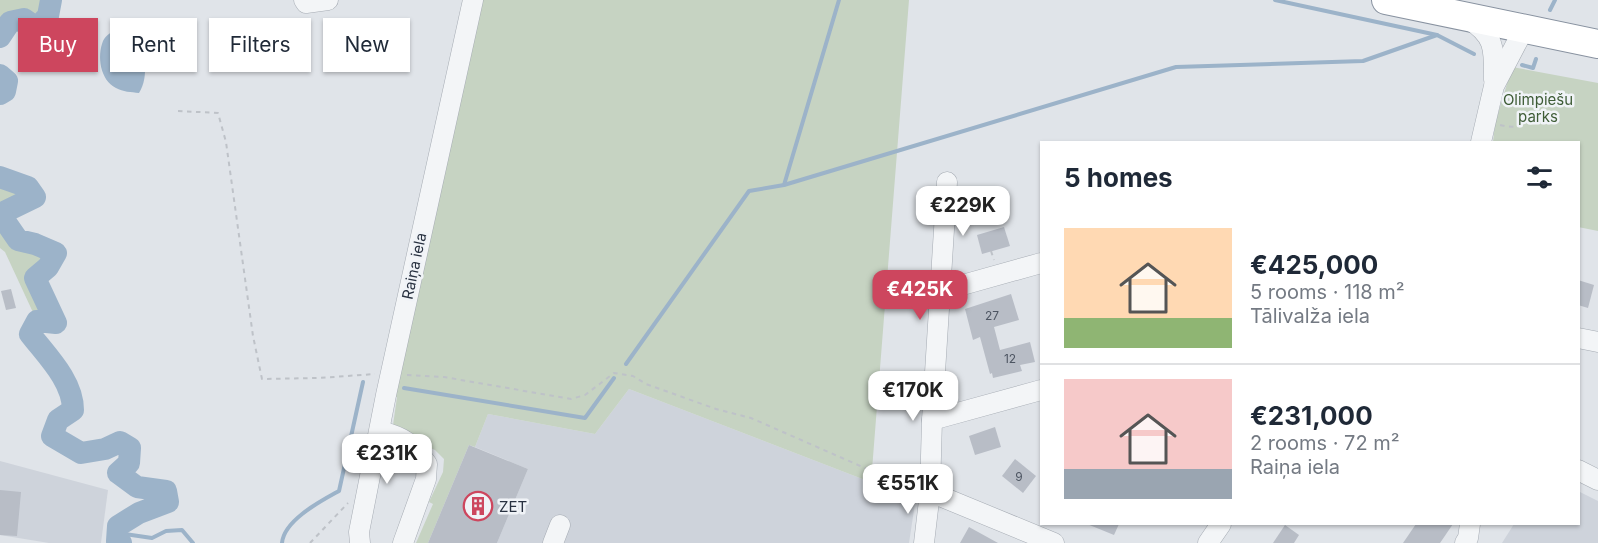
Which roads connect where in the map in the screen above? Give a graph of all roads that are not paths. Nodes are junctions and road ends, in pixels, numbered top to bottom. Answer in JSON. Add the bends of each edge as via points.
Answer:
{"nodes":[{"id":1,"x":304,"y":0,"type":"edge"},
{"id":2,"x":328,"y":0,"type":"edge"},
{"id":3,"x":472,"y":0,"type":"edge"},
{"id":4,"x":1386,"y":0,"type":"edge"},
{"id":5,"x":1464,"y":16,"type":"junction"},
{"id":6,"x":1525,"y":27,"type":"junction"},
{"id":7,"x":1598,"y":44,"type":"edge"},
{"id":8,"x":1494,"y":86,"type":"junction"},
{"id":9,"x":1481,"y":141,"type":"edge"},
{"id":10,"x":947,"y":182,"type":"dead end"},
{"id":11,"x":1040,"y":263,"type":"edge"},
{"id":12,"x":941,"y":291,"type":"junction"},
{"id":13,"x":1580,"y":338,"type":"edge"},
{"id":14,"x":1598,"y":342,"type":"edge"},
{"id":15,"x":1040,"y":390,"type":"edge"},
{"id":16,"x":932,"y":420,"type":"junction"},
{"id":17,"x":380,"y":430,"type":"junction"},
{"id":18,"x":1580,"y":471,"type":"edge"},
{"id":19,"x":1598,"y":480,"type":"edge"},
{"id":20,"x":930,"y":492,"type":"junction"},
{"id":21,"x":1220,"y":525,"type":"edge"},
{"id":22,"x":356,"y":539,"type":"edge"},
{"id":23,"x":404,"y":543,"type":"edge"},
{"id":24,"x":924,"y":543,"type":"edge"},
{"id":25,"x":1054,"y":543,"type":"edge"},
{"id":26,"x":1208,"y":543,"type":"edge"}],
"edges":[{"from":1,"to":2,"type":"street"},
{"from":3,"to":17,"type":"street","name":"Raiņa iela"},
{"from":4,"to":5,"type":"highway"},
{"from":5,"to":6,"type":"highway"},
{"from":5,"to":8,"type":"street","via":[[1490,38]]},
{"from":6,"to":7,"type":"highway"},
{"from":6,"to":8,"type":"street"},
{"from":8,"to":9,"type":"street"},
{"from":10,"to":12,"type":"street"},
{"from":11,"to":12,"type":"street"},
{"from":12,"to":16,"type":"street"},
{"from":13,"to":14,"type":"street"},
{"from":15,"to":16,"type":"street"},
{"from":16,"to":20,"type":"street"},
{"from":17,"to":22,"type":"street","name":"Raiņa iela"},
{"from":17,"to":23,"type":"street","via":[[413,445],[427,464],[426,479]]},
{"from":18,"to":19,"type":"street"},
{"from":20,"to":24,"type":"street"},
{"from":20,"to":25,"type":"street"},
{"from":21,"to":26,"type":"street"}]}
